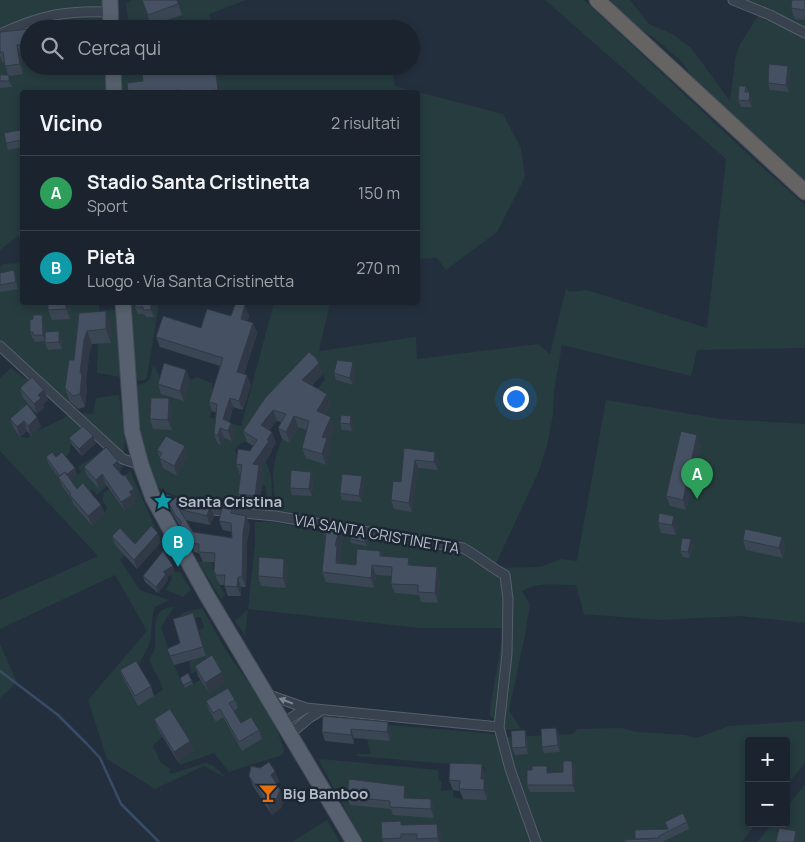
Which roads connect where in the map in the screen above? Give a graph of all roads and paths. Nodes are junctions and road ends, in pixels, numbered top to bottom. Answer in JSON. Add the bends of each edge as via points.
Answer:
{"nodes":[{"id":1,"x":597,"y":0,"type":"edge"},
{"id":2,"x":734,"y":0,"type":"edge"},
{"id":3,"x":110,"y":6,"type":"edge"},
{"id":4,"x":33,"y":20,"type":"edge"},
{"id":5,"x":111,"y":20,"type":"edge"},
{"id":6,"x":20,"y":24,"type":"edge"},
{"id":7,"x":805,"y":33,"type":"edge"},
{"id":8,"x":0,"y":34,"type":"edge"},
{"id":9,"x":113,"y":75,"type":"edge"},
{"id":10,"x":114,"y":90,"type":"edge"},
{"id":11,"x":805,"y":192,"type":"edge"},
{"id":12,"x":123,"y":305,"type":"edge"},
{"id":13,"x":0,"y":346,"type":"edge"},
{"id":14,"x":141,"y":465,"type":"junction"},
{"id":15,"x":190,"y":503,"type":"edge"},
{"id":16,"x":266,"y":694,"type":"junction"},
{"id":17,"x":306,"y":708,"type":"junction"},
{"id":18,"x":322,"y":710,"type":"junction"},
{"id":19,"x":499,"y":727,"type":"junction"},
{"id":20,"x":287,"y":729,"type":"junction"},
{"id":21,"x":354,"y":842,"type":"edge"},
{"id":22,"x":536,"y":842,"type":"edge"}],
"edges":[{"from":1,"to":11,"type":"highway"},
{"from":2,"to":7,"type":"street"},
{"from":3,"to":4,"type":"street"},
{"from":3,"to":5,"type":"main road"},
{"from":6,"to":8,"type":"street"},
{"from":9,"to":10,"type":"main road"},
{"from":12,"to":14,"type":"main road","via":[[132,430]]},
{"from":13,"to":14,"type":"street","via":[[123,459]]},
{"from":14,"to":16,"type":"main road","via":[[158,494],[170,529]]},
{"from":15,"to":19,"type":"street","name":"VIA SANTA CRISTINETTA","via":[[214,510],[275,516],[463,548],[479,557],[505,576],[508,600],[508,654]]},
{"from":17,"to":16,"type":"street","one_way":true},
{"from":16,"to":20,"type":"main road"},
{"from":17,"to":18,"type":"street"},
{"from":17,"to":20,"type":"street"},
{"from":18,"to":19,"type":"street"},
{"from":18,"to":20,"type":"street"},
{"from":19,"to":22,"type":"street"},
{"from":20,"to":21,"type":"main road"}]}
